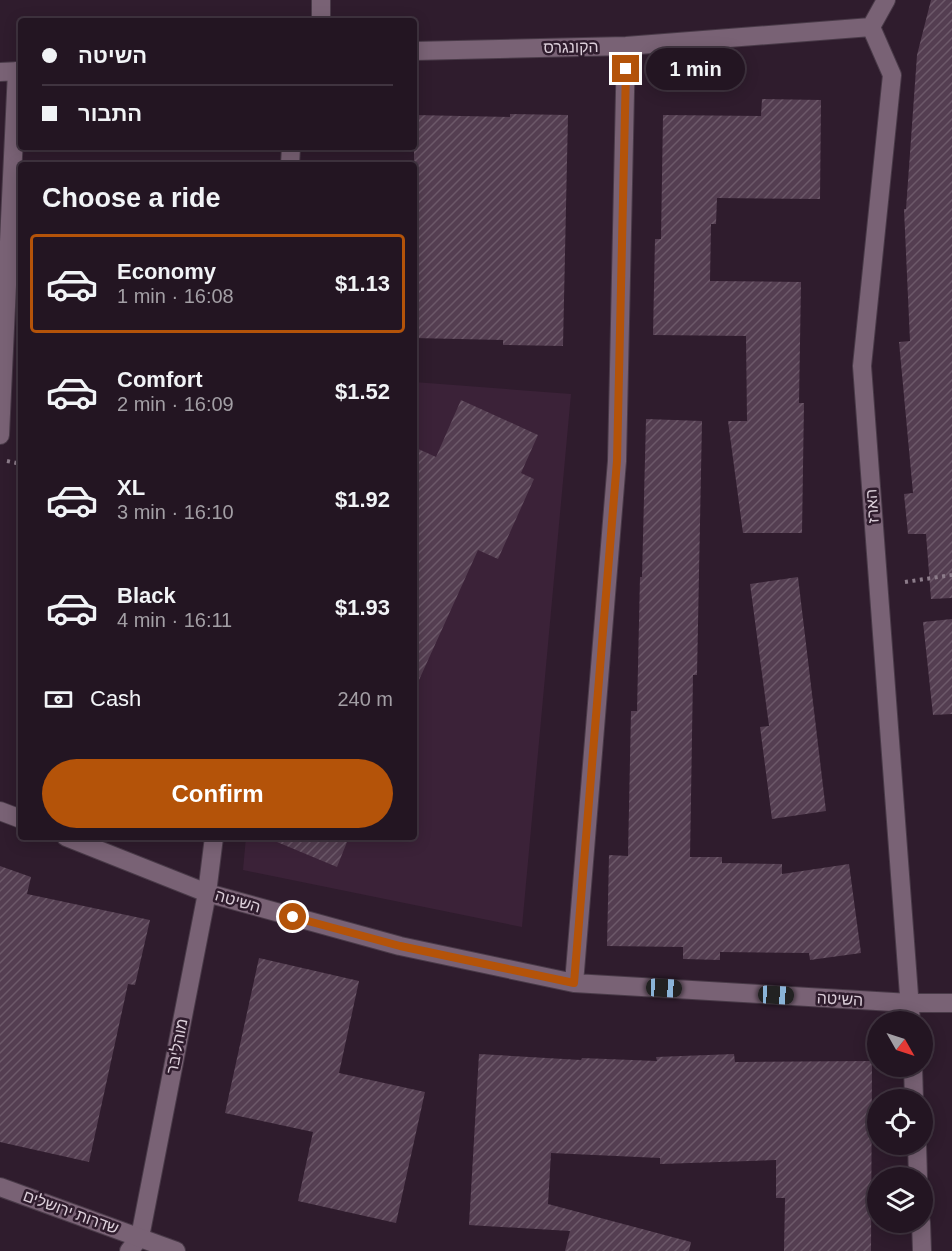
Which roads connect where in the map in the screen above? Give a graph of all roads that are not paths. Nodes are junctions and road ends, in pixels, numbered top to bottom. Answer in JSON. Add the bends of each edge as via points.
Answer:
{"nodes":[{"id":1,"x":321,"y":0,"type":"edge"},
{"id":2,"x":886,"y":0,"type":"edge"},
{"id":3,"x":321,"y":18,"type":"edge"},
{"id":4,"x":871,"y":27,"type":"junction"},
{"id":5,"x":626,"y":46,"type":"junction"},
{"id":6,"x":417,"y":51,"type":"edge"},
{"id":7,"x":13,"y":71,"type":"edge"},
{"id":8,"x":0,"y":435,"type":"edge"},
{"id":9,"x":0,"y":811,"type":"edge"},
{"id":10,"x":18,"y":818,"type":"edge"},
{"id":11,"x":74,"y":840,"type":"edge"},
{"id":12,"x":214,"y":840,"type":"edge"},
{"id":13,"x":207,"y":893,"type":"junction"},
{"id":14,"x":574,"y":983,"type":"junction"},
{"id":15,"x":910,"y":1003,"type":"junction"},
{"id":16,"x":952,"y":1003,"type":"edge"},
{"id":17,"x":910,"y":1011,"type":"edge"},
{"id":18,"x":0,"y":1187,"type":"edge"},
{"id":19,"x":921,"y":1233,"type":"edge"},
{"id":20,"x":135,"y":1244,"type":"edge"},
{"id":21,"x":176,"y":1251,"type":"edge"},
{"id":22,"x":922,"y":1251,"type":"edge"}],
"edges":[{"from":1,"to":3,"type":"street"},
{"from":2,"to":4,"type":"street"},
{"from":4,"to":5,"type":"street","name":"הקונגרס"},
{"from":4,"to":15,"type":"street","name":"הארז","via":[[892,75],[862,366]]},
{"from":5,"to":6,"type":"street","name":"הקונגרס"},
{"from":5,"to":14,"type":"street","via":[[617,461]]},
{"from":7,"to":8,"type":"street"},
{"from":9,"to":10,"type":"street"},
{"from":11,"to":13,"type":"street","name":"השיטה"},
{"from":12,"to":13,"type":"street","name":"מוהליבר"},
{"from":13,"to":14,"type":"street","name":"השיטה","via":[[400,946]]},
{"from":13,"to":20,"type":"street","name":"מוהליבר"},
{"from":14,"to":15,"type":"street","name":"השיטה"},
{"from":15,"to":16,"type":"street","name":"השיטה"},
{"from":15,"to":17,"type":"street","name":"הארז"},
{"from":18,"to":20,"type":"street","name":"שדרות ירושלים"},
{"from":19,"to":22,"type":"street"},
{"from":20,"to":21,"type":"street","name":"שדרות ירושלים"}]}
